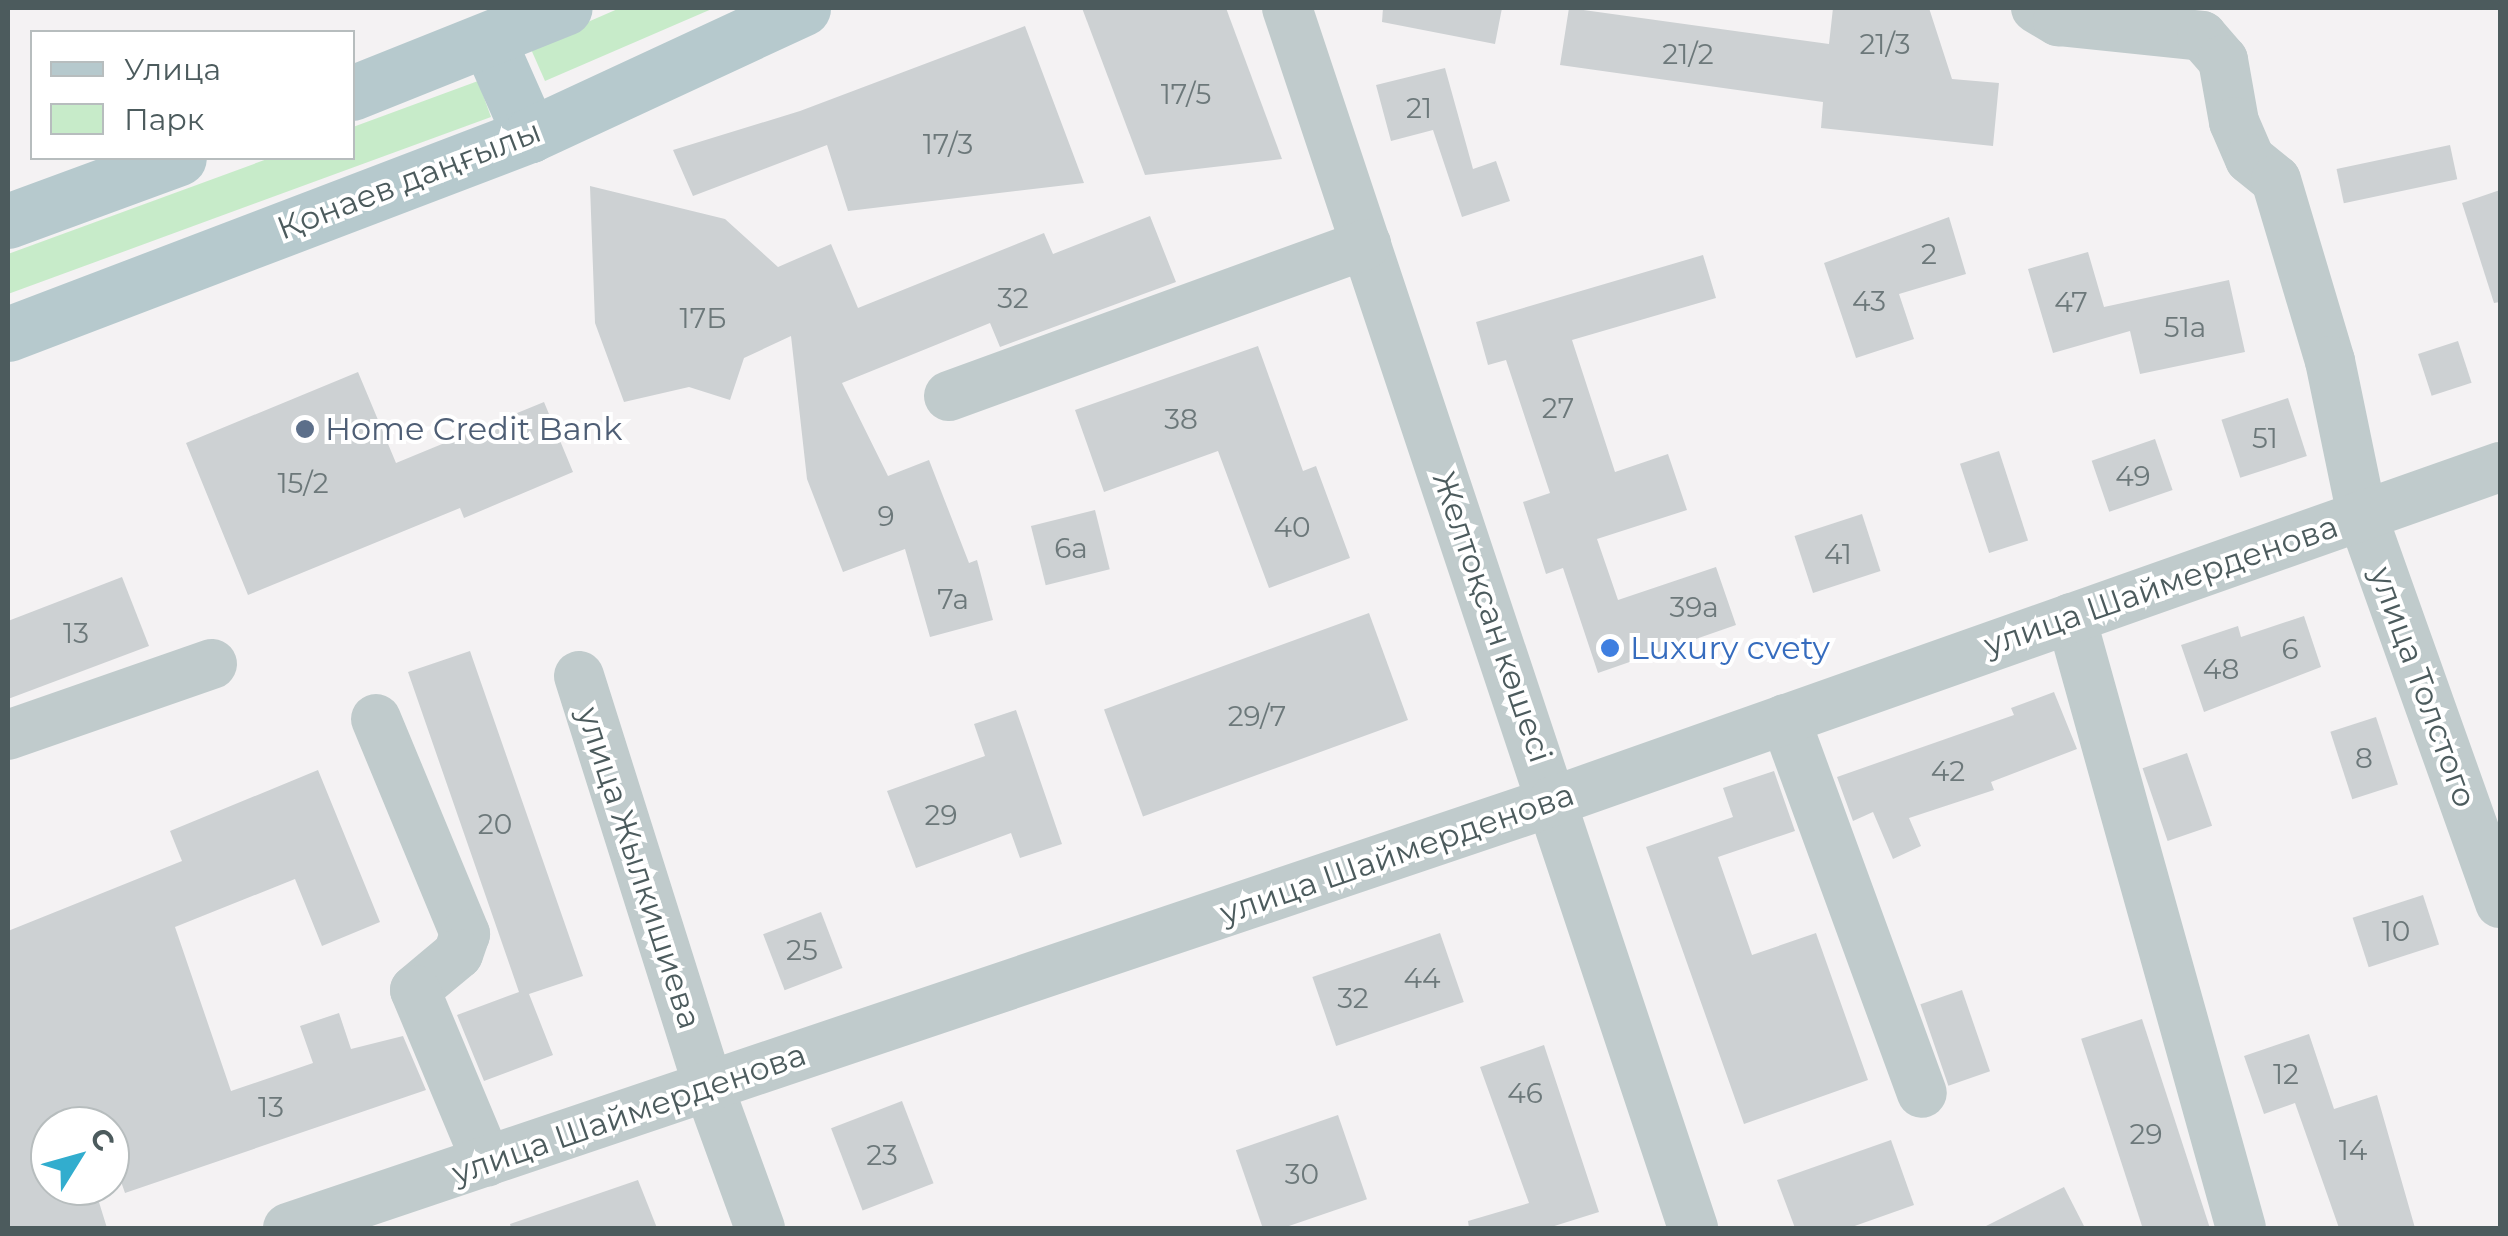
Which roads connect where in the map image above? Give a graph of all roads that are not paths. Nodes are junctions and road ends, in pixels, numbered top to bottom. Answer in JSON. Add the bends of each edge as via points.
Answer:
{"nodes":[{"id":1,"x":565,"y":8,"type":"edge"},
{"id":2,"x":803,"y":8,"type":"edge"},
{"id":3,"x":1287,"y":8,"type":"edge"},
{"id":4,"x":2036,"y":8,"type":"edge"},
{"id":5,"x":490,"y":42,"type":"junction"},
{"id":6,"x":355,"y":92,"type":"edge"},
{"id":7,"x":530,"y":134,"type":"junction"},
{"id":8,"x":175,"y":160,"type":"edge"},
{"id":9,"x":8,"y":221,"type":"edge"},
{"id":10,"x":1366,"y":244,"type":"junction"},
{"id":11,"x":8,"y":334,"type":"edge"},
{"id":12,"x":949,"y":396,"type":"dead end"},
{"id":13,"x":2500,"y":467,"type":"edge"},
{"id":14,"x":2362,"y":516,"type":"junction"},
{"id":15,"x":2071,"y":618,"type":"junction"},
{"id":16,"x":212,"y":664,"type":"dead end"},
{"id":17,"x":579,"y":676,"type":"dead end"},
{"id":18,"x":376,"y":719,"type":"dead end"},
{"id":19,"x":1786,"y":719,"type":"junction"},
{"id":20,"x":8,"y":735,"type":"edge"},
{"id":21,"x":1554,"y":801,"type":"junction"},
{"id":22,"x":2500,"y":902,"type":"edge"},
{"id":23,"x":708,"y":1088,"type":"junction"},
{"id":24,"x":1922,"y":1093,"type":"dead end"},
{"id":25,"x":487,"y":1162,"type":"junction"},
{"id":26,"x":377,"y":1214,"type":"edge"},
{"id":27,"x":288,"y":1228,"type":"edge"},
{"id":28,"x":760,"y":1228,"type":"edge"},
{"id":29,"x":1693,"y":1228,"type":"edge"},
{"id":30,"x":2241,"y":1228,"type":"edge"}],
"edges":[{"from":1,"to":5,"type":"main road"},
{"from":2,"to":7,"type":"main road","name":"Қонаев даңғылы"},
{"from":3,"to":10,"type":"street","name":"Желтоқсан көшесі"},
{"from":4,"to":14,"type":"street","name":"улица Толстого","via":[[2058,22],[2202,36],[2223,60],[2234,122],[2250,159],[2276,180],[2330,361]]},
{"from":5,"to":6,"type":"main road"},
{"from":5,"to":7,"type":"main road"},
{"from":7,"to":11,"type":"main road","name":"Қонаев даңғылы"},
{"from":8,"to":9,"type":"main road"},
{"from":10,"to":12,"type":"street"},
{"from":10,"to":21,"type":"street","name":"Желтоқсан көшесі"},
{"from":13,"to":14,"type":"street","name":"улица Шаймерденова"},
{"from":14,"to":15,"type":"street","name":"улица Шаймерденова"},
{"from":14,"to":22,"type":"street","name":"улица Толстого"},
{"from":15,"to":19,"type":"street","name":"улица Шаймерденова"},
{"from":15,"to":30,"type":"street"},
{"from":16,"to":20,"type":"street"},
{"from":17,"to":23,"type":"street","name":"улица Жылкишиева"},
{"from":18,"to":25,"type":"street","via":[[464,934],[458,954],[415,990]]},
{"from":19,"to":21,"type":"street","name":"улица Шаймерденова"},
{"from":19,"to":24,"type":"street"},
{"from":21,"to":23,"type":"street","name":"улица Шаймерденова"},
{"from":21,"to":29,"type":"street","name":"Желтоқсан көшесі"},
{"from":23,"to":25,"type":"street","name":"улица Шаймерденова"},
{"from":23,"to":28,"type":"street","name":"улица Жылкишиева"},
{"from":25,"to":26,"type":"street","name":"улица Шаймерденова"},
{"from":26,"to":27,"type":"street","name":"улица Шаймерденова"}]}
